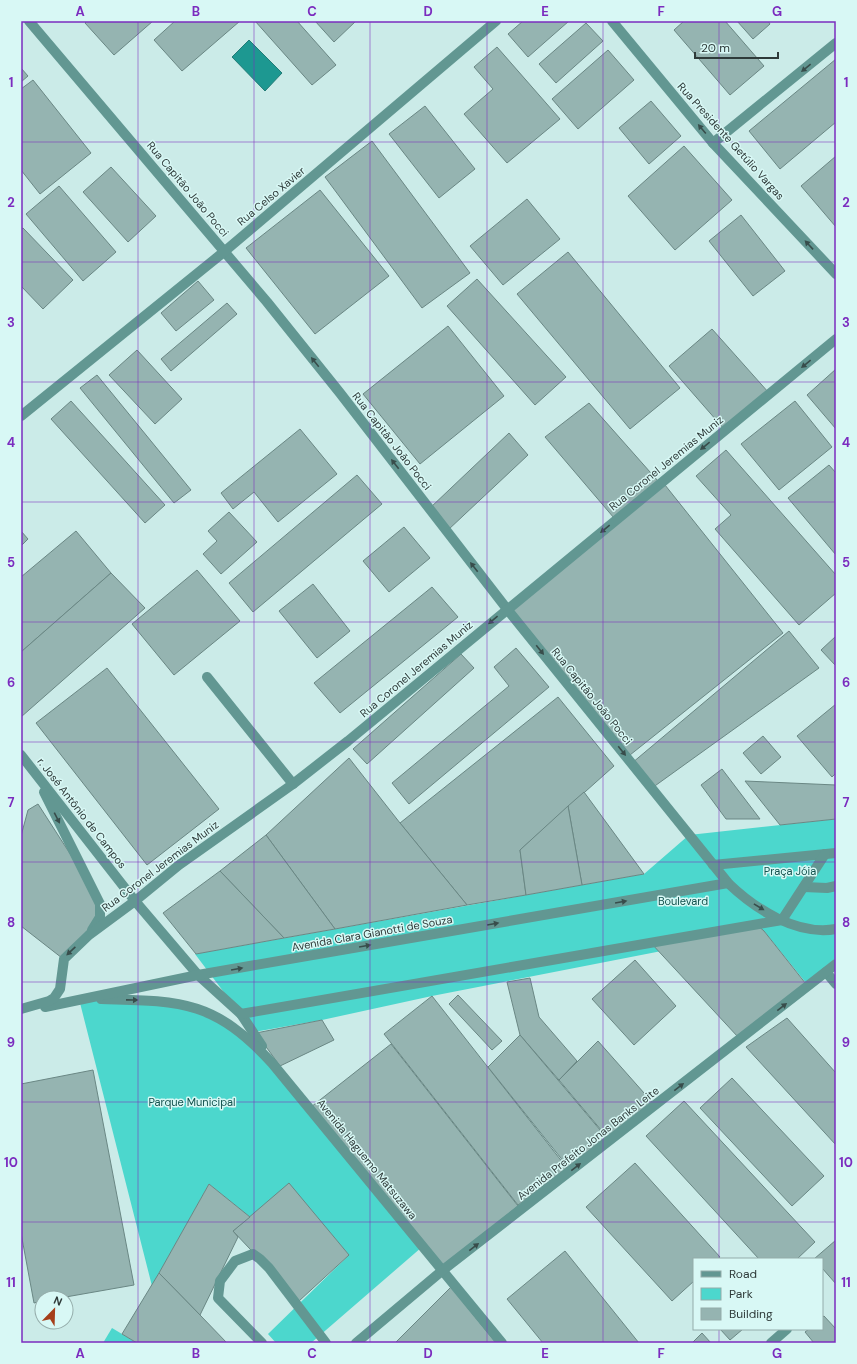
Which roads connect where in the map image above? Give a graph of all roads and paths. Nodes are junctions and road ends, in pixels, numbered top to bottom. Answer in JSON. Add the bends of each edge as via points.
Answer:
{"nodes":[{"id":1,"x":29,"y":21,"type":"edge"},
{"id":2,"x":496,"y":21,"type":"edge"},
{"id":3,"x":612,"y":21,"type":"edge"},
{"id":4,"x":836,"y":43,"type":"edge"},
{"id":5,"x":713,"y":143,"type":"junction"},
{"id":6,"x":225,"y":251,"type":"junction"},
{"id":7,"x":836,"y":274,"type":"edge"},
{"id":8,"x":836,"y":339,"type":"edge"},
{"id":9,"x":21,"y":416,"type":"edge"},
{"id":10,"x":507,"y":609,"type":"junction"},
{"id":11,"x":207,"y":677,"type":"dead end"},
{"id":12,"x":21,"y":755,"type":"edge"},
{"id":13,"x":33,"y":771,"type":"junction"},
{"id":14,"x":293,"y":784,"type":"junction"},
{"id":15,"x":836,"y":853,"type":"edge"},
{"id":16,"x":825,"y":854,"type":"junction"},
{"id":17,"x":713,"y":865,"type":"junction"},
{"id":18,"x":728,"y":883,"type":"junction"},
{"id":19,"x":124,"y":886,"type":"joint"},
{"id":20,"x":836,"y":886,"type":"edge"},
{"id":21,"x":804,"y":887,"type":"junction"},
{"id":22,"x":135,"y":901,"type":"junction"},
{"id":23,"x":782,"y":920,"type":"junction"},
{"id":24,"x":836,"y":929,"type":"edge"},
{"id":25,"x":88,"y":935,"type":"junction"},
{"id":26,"x":836,"y":964,"type":"edge"},
{"id":27,"x":826,"y":972,"type":"junction"},
{"id":28,"x":198,"y":975,"type":"junction"},
{"id":29,"x":836,"y":984,"type":"edge"},
{"id":30,"x":78,"y":999,"type":"junction"},
{"id":31,"x":21,"y":1009,"type":"edge"},
{"id":32,"x":21,"y":1012,"type":"edge"},
{"id":33,"x":241,"y":1014,"type":"junction"},
{"id":34,"x":272,"y":1063,"type":"junction"},
{"id":35,"x":443,"y":1270,"type":"junction"},
{"id":36,"x":787,"y":1330,"type":"edge"},
{"id":37,"x":262,"y":1343,"type":"edge"},
{"id":38,"x":326,"y":1343,"type":"edge"},
{"id":39,"x":356,"y":1343,"type":"edge"},
{"id":40,"x":502,"y":1343,"type":"edge"},
{"id":41,"x":771,"y":1343,"type":"edge"}],
"edges":[{"from":1,"to":6,"type":"street","name":"Rua Capitão João Pocci"},
{"from":2,"to":6,"type":"street","name":"Rua Celso Xavier"},
{"from":5,"to":3,"type":"street","name":"Rua Presidente Getúlio Vargas","one_way":true},
{"from":4,"to":5,"type":"street","one_way":true},
{"from":7,"to":5,"type":"street","name":"Rua Presidente Getúlio Vargas","one_way":true},
{"from":6,"to":9,"type":"street","name":"Rua Celso Xavier"},
{"from":10,"to":6,"type":"street","name":"Rua Capitão João Pocci","one_way":true,"via":[[340,392]]},
{"from":8,"to":10,"type":"street","name":"Rua Coronel Jeremias Muniz","one_way":true},
{"from":10,"to":14,"type":"street","name":"Rua Coronel Jeremias Muniz","one_way":true},
{"from":10,"to":17,"type":"street","name":"Rua Capitão João Pocci","one_way":true},
{"from":11,"to":14,"type":"street"},
{"from":12,"to":13,"type":"street","name":"r. José Antônio de Campos"},
{"from":13,"to":19,"type":"street","name":"r. José Antônio de Campos"},
{"from":13,"to":25,"type":"street","one_way":true,"via":[[100,904],[100,917]]},
{"from":14,"to":22,"type":"street","name":"Rua Coronel Jeremias Muniz","via":[[178,865]]},
{"from":15,"to":16,"type":"street"},
{"from":16,"to":17,"type":"street"},
{"from":16,"to":21,"type":"street"},
{"from":17,"to":18,"type":"street","name":"Rua Capitão João Pocci"},
{"from":18,"to":23,"type":"street","one_way":true,"via":[[739,894]]},
{"from":28,"to":18,"type":"street","name":"Avenida Clara Gianotti de Souza","one_way":true},
{"from":19,"to":22,"type":"street","name":"Avenida Haguemo Matsuzawa"},
{"from":20,"to":21,"type":"street"},
{"from":21,"to":23,"type":"street"},
{"from":22,"to":25,"type":"street","name":"Rua Coronel Jeremias Muniz"},
{"from":22,"to":28,"type":"street","name":"Avenida Haguemo Matsuzawa"},
{"from":23,"to":24,"type":"street","via":[[815,931]]},
{"from":23,"to":33,"type":"street"},
{"from":25,"to":31,"type":"street","name":"Rua Coronel Jeremias Muniz","one_way":true,"via":[[64,959],[60,989],[54,998]]},
{"from":26,"to":27,"type":"street","name":"Avenida Prefeito Jonas Banks Leite"},
{"from":27,"to":29,"type":"street"},
{"from":35,"to":27,"type":"street","name":"Avenida Prefeito Jonas Banks Leite","one_way":true},
{"from":28,"to":30,"type":"street","name":"Avenida Clara Gianotti de Souza"},
{"from":28,"to":33,"type":"street","name":"Avenida Haguemo Matsuzawa"},
{"from":30,"to":32,"type":"street","name":"Avenida Clara Gianotti de Souza"},
{"from":30,"to":34,"type":"street","name":"Avenida Haguemo Matsuzawa","one_way":true,"via":[[159,1001],[198,1008],[220,1018],[239,1031]]},
{"from":33,"to":34,"type":"street","name":"Avenida Haguemo Matsuzawa"},
{"from":34,"to":35,"type":"street","name":"Avenida Haguemo Matsuzawa"},
{"from":35,"to":39,"type":"street","name":"Avenida Prefeito Jonas Banks Leite"},
{"from":35,"to":40,"type":"street"},
{"from":36,"to":41,"type":"street"},
{"from":37,"to":38,"type":"street","via":[[218,1298],[220,1281],[234,1261],[253,1254],[269,1268]]}]}
